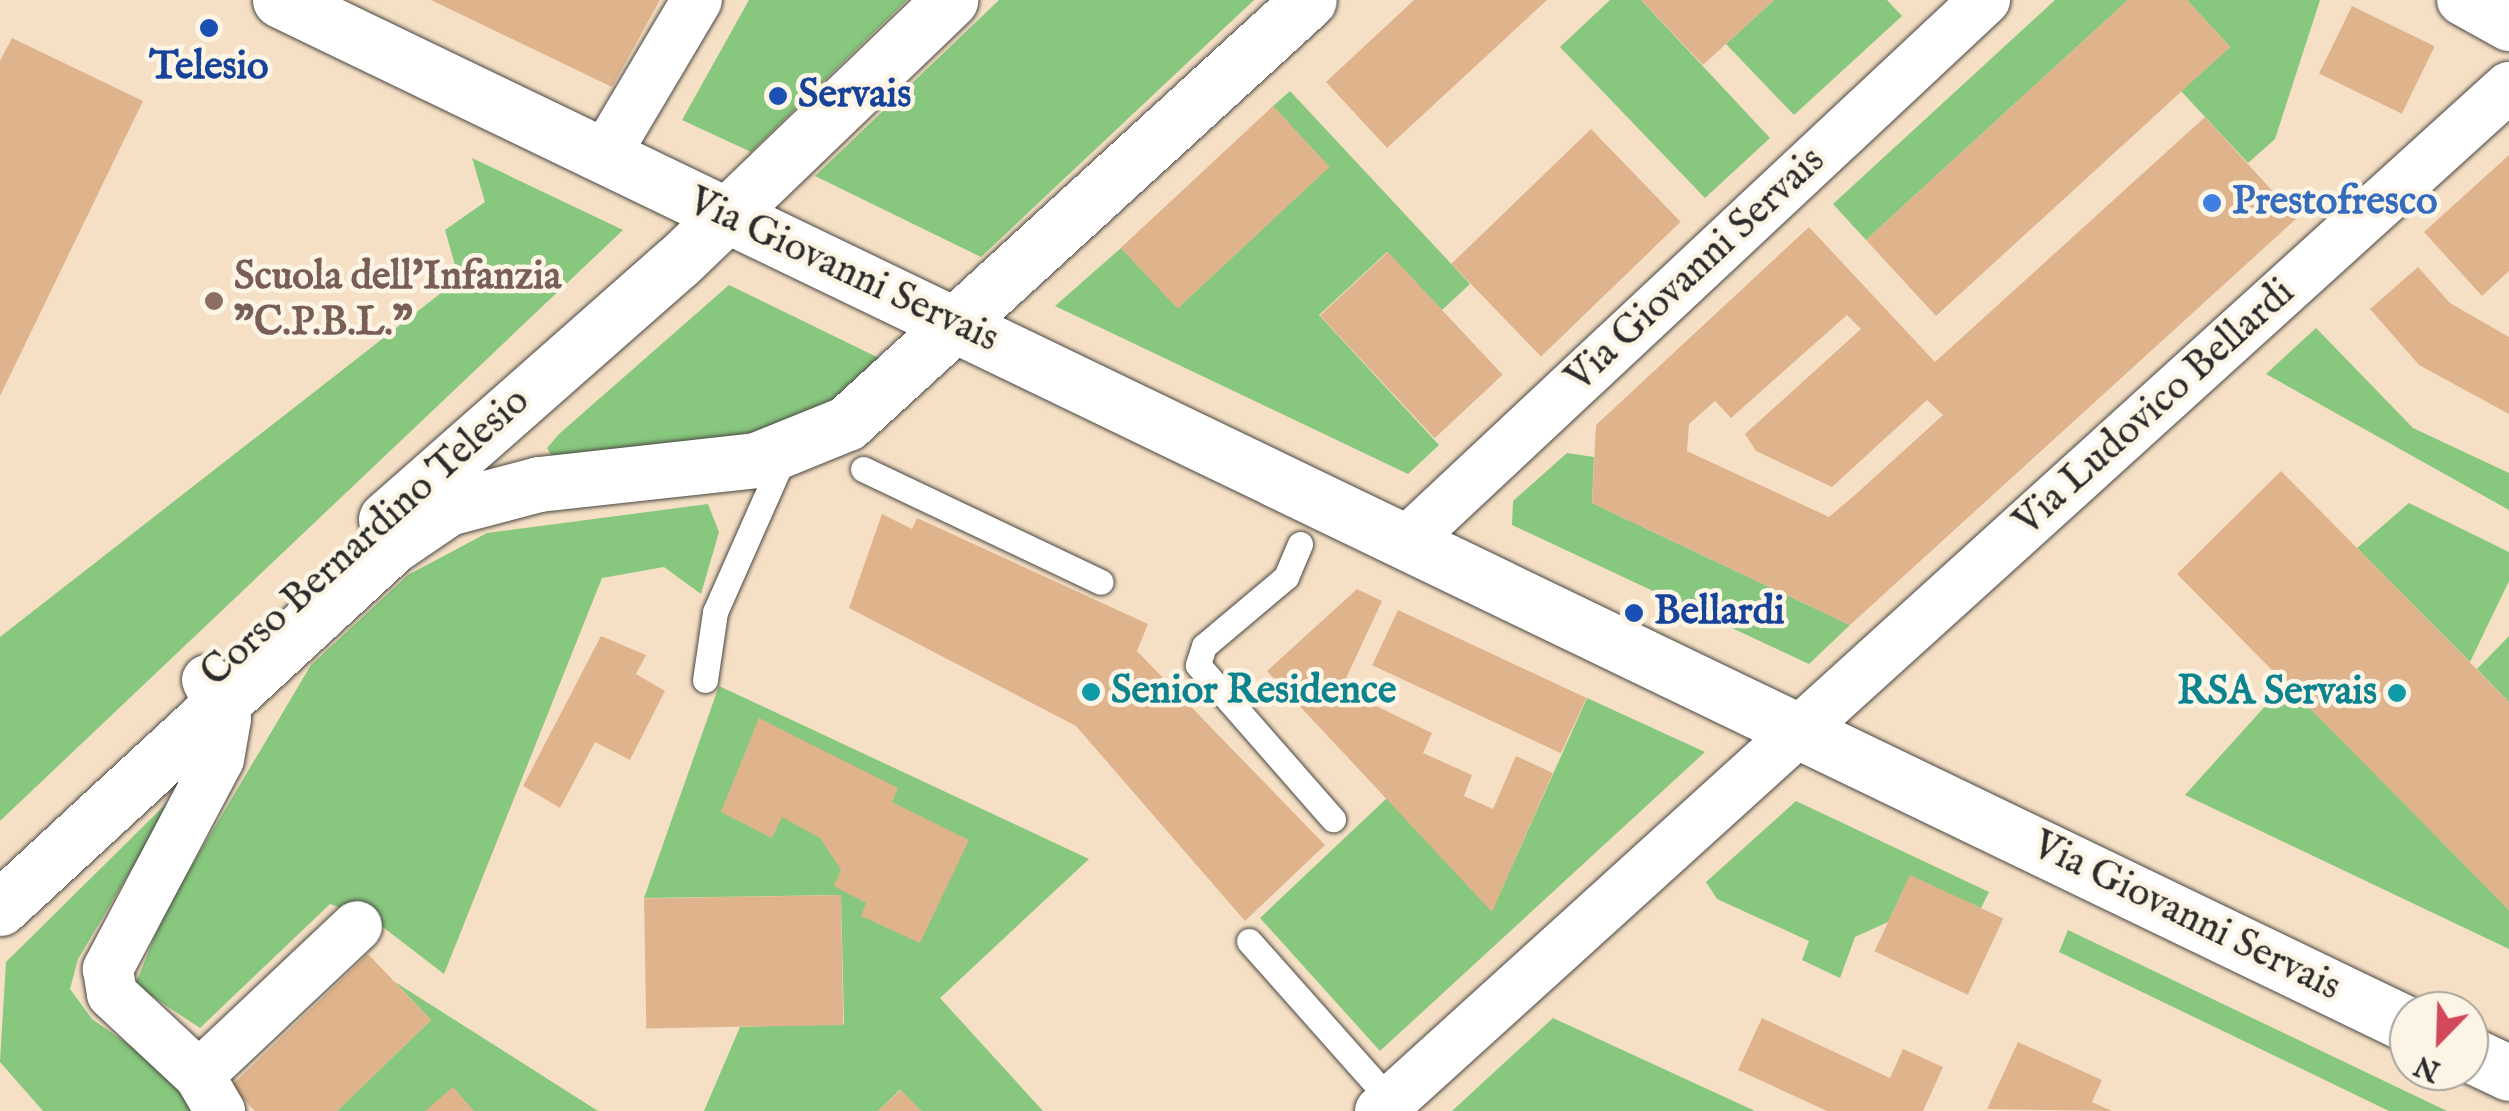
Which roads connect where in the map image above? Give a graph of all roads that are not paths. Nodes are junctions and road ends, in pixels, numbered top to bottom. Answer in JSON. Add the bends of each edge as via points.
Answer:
{"nodes":[{"id":1,"x":280,"y":0,"type":"edge"},
{"id":2,"x":696,"y":0,"type":"edge"},
{"id":3,"x":950,"y":0,"type":"edge"},
{"id":4,"x":1309,"y":0,"type":"edge"},
{"id":5,"x":1986,"y":0,"type":"edge"},
{"id":6,"x":2462,"y":0,"type":"edge"},
{"id":7,"x":2509,"y":26,"type":"edge"},
{"id":8,"x":2509,"y":86,"type":"edge"},
{"id":9,"x":605,"y":156,"type":"junction"},
{"id":10,"x":728,"y":216,"type":"junction"},
{"id":11,"x":958,"y":328,"type":"junction"},
{"id":12,"x":786,"y":454,"type":"junction"},
{"id":13,"x":862,"y":470,"type":"dead end"},
{"id":14,"x":1407,"y":540,"type":"junction"},
{"id":15,"x":1300,"y":544,"type":"dead end"},
{"id":16,"x":1101,"y":582,"type":"dead end"},
{"id":17,"x":705,"y":680,"type":"dead end"},
{"id":18,"x":215,"y":690,"type":"junction"},
{"id":19,"x":1802,"y":730,"type":"junction"},
{"id":20,"x":1333,"y":819,"type":"dead end"},
{"id":21,"x":0,"y":872,"type":"edge"},
{"id":22,"x":0,"y":908,"type":"edge"},
{"id":23,"x":357,"y":926,"type":"dead end"},
{"id":24,"x":1249,"y":941,"type":"dead end"},
{"id":25,"x":2389,"y":1015,"type":"edge"},
{"id":26,"x":210,"y":1093,"type":"edge"},
{"id":27,"x":1386,"y":1106,"type":"edge"}],
"edges":[{"from":1,"to":9,"type":"street","name":"Via Giovanni Servais"},
{"from":2,"to":9,"type":"street"},
{"from":3,"to":10,"type":"street","name":"Corso Bernardino Telesio"},
{"from":4,"to":11,"type":"street","name":"Corso Bernardino Telesio"},
{"from":5,"to":14,"type":"street","name":"Via Giovanni Servais"},
{"from":6,"to":7,"type":"street"},
{"from":8,"to":19,"type":"street","name":"Via Ludovico Bellardi"},
{"from":9,"to":10,"type":"street","name":"Via Giovanni Servais"},
{"from":10,"to":11,"type":"street","name":"Via Giovanni Servais"},
{"from":10,"to":18,"type":"street","name":"Corso Bernardino Telesio"},
{"from":11,"to":12,"type":"street","name":"Corso Bernardino Telesio","via":[[847,422]]},
{"from":11,"to":14,"type":"street","name":"Via Giovanni Servais"},
{"from":12,"to":17,"type":"lane","via":[[728,576]]},
{"from":12,"to":18,"type":"street","name":"Corso Bernardino Telesio","via":[[538,484],[448,508]]},
{"from":13,"to":16,"type":"lane"},
{"from":14,"to":19,"type":"street","name":"Via Giovanni Servais"},
{"from":15,"to":20,"type":"lane","via":[[1286,577],[1204,646],[1198,665]]},
{"from":18,"to":21,"type":"street","name":"Corso Bernardino Telesio"},
{"from":18,"to":22,"type":"street","name":"Corso Bernardino Telesio"},
{"from":18,"to":26,"type":"street","via":[[219,759],[108,969],[112,994]]},
{"from":19,"to":25,"type":"street","name":"Via Giovanni Servais"},
{"from":19,"to":27,"type":"street"},
{"from":23,"to":26,"type":"street"},
{"from":24,"to":27,"type":"lane"}]}
